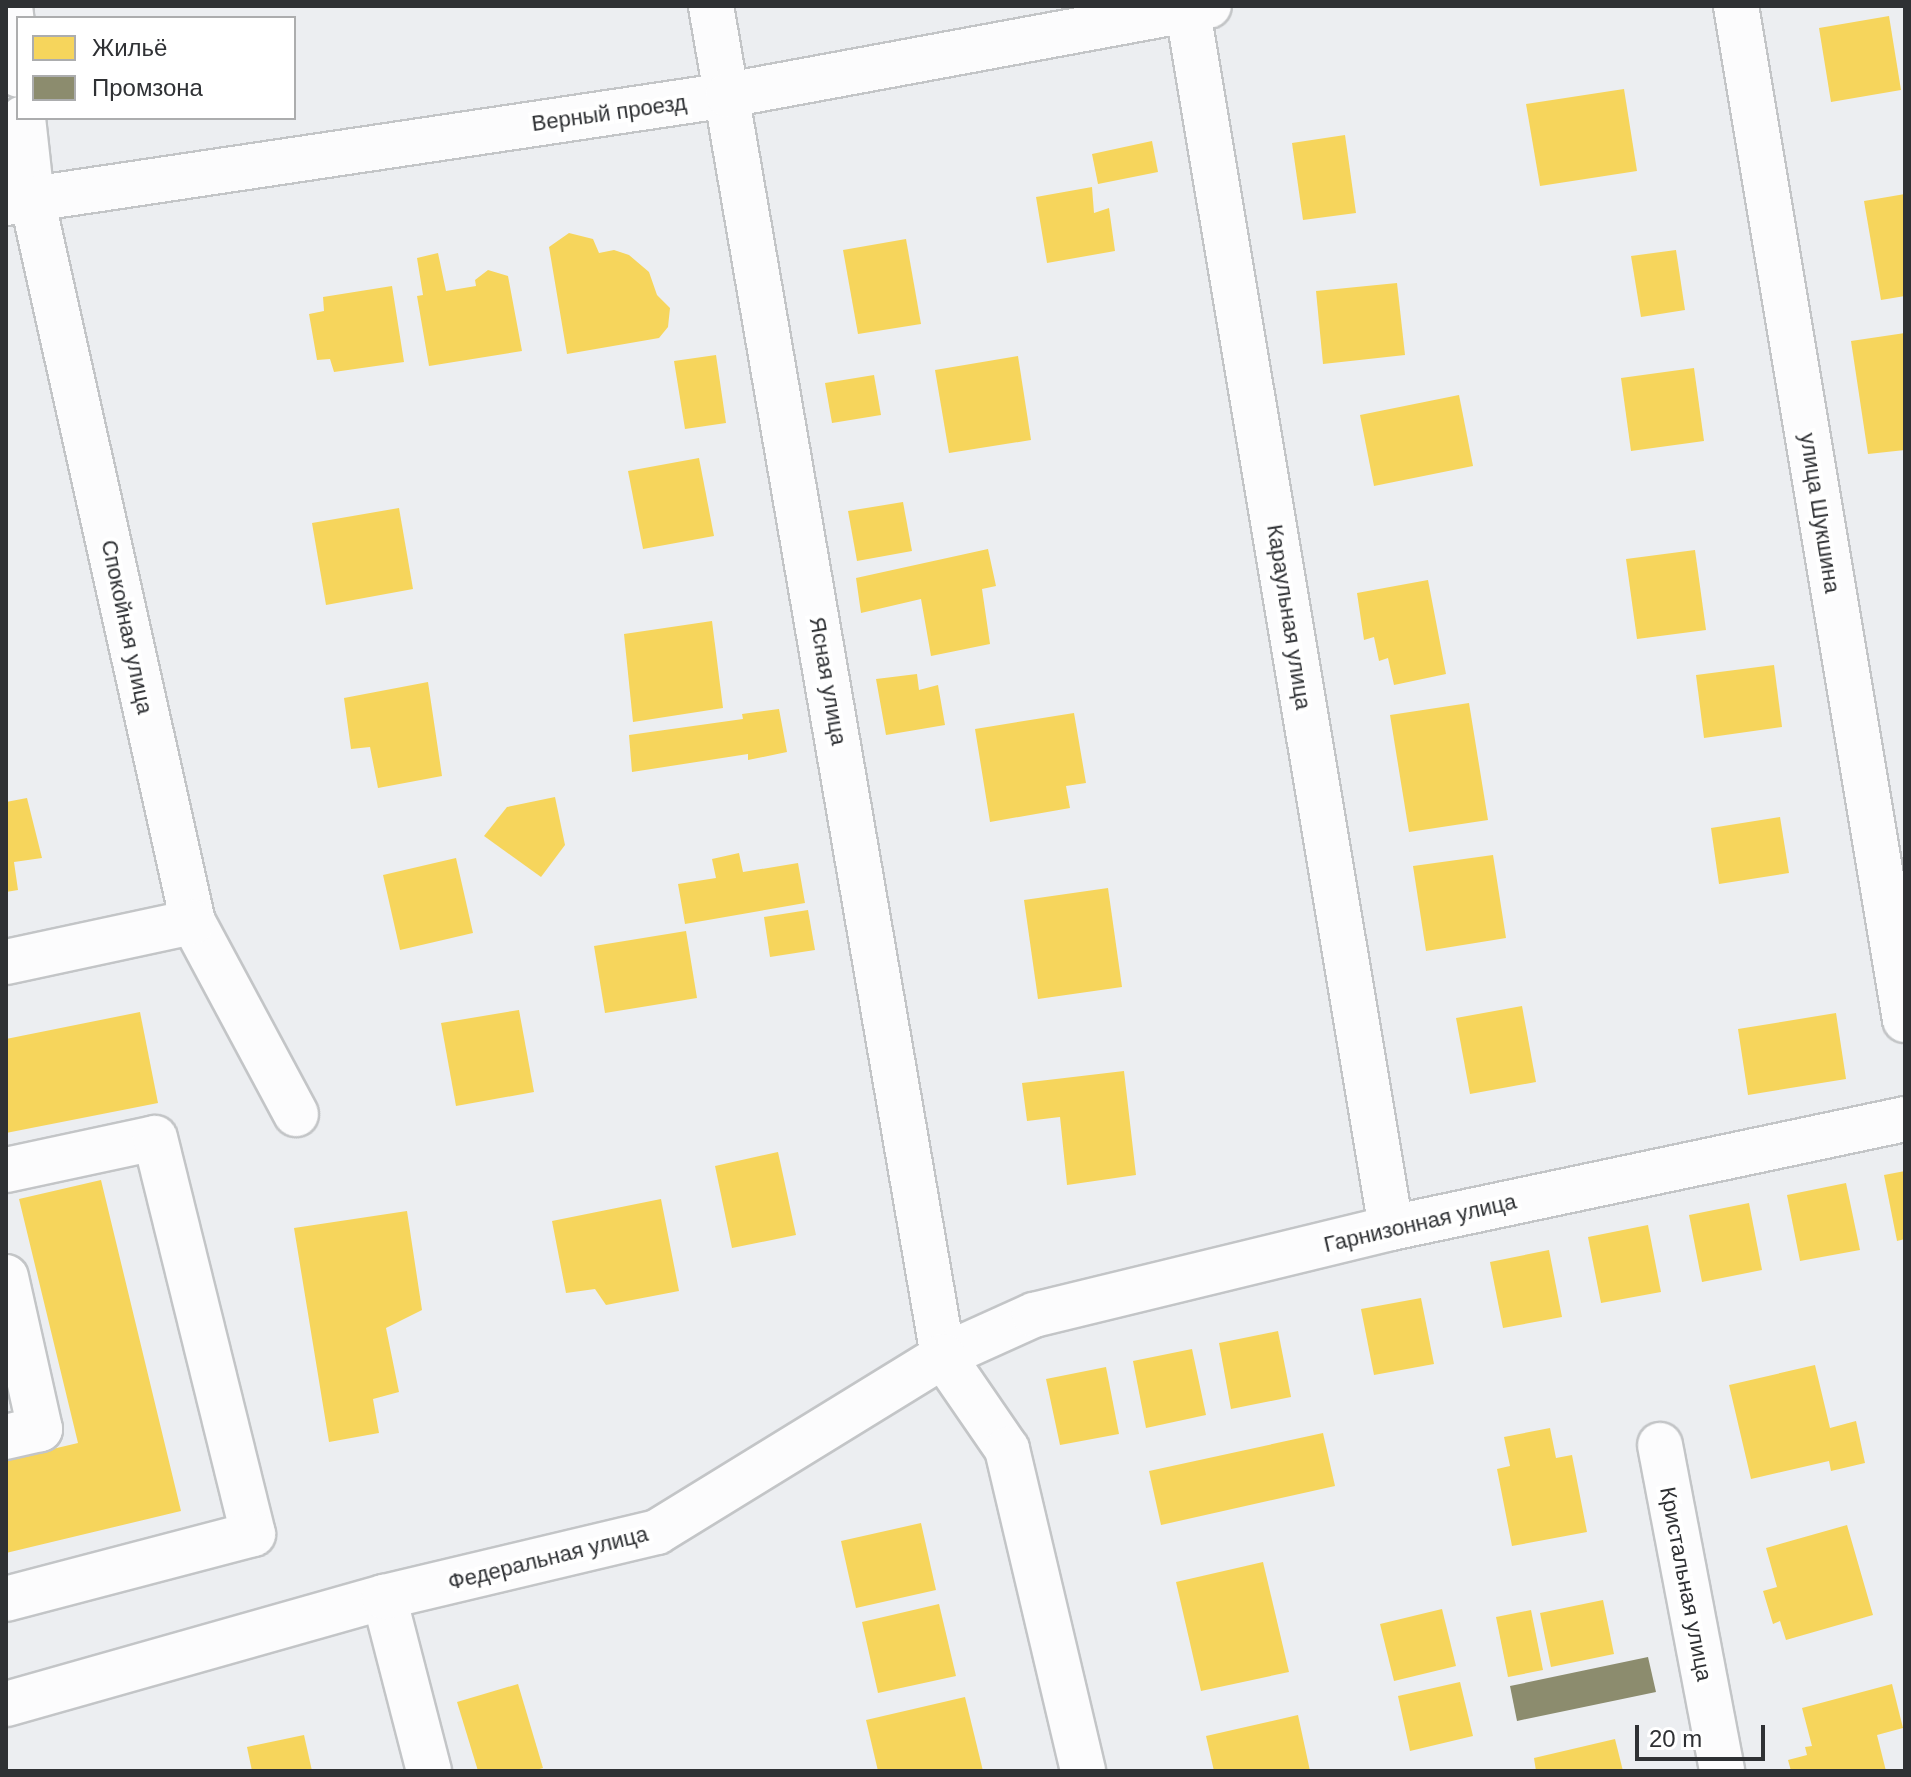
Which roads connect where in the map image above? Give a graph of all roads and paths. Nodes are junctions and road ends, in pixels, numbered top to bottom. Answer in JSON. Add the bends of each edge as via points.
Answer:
{"nodes":[{"id":1,"x":10,"y":6,"type":"edge"},
{"id":2,"x":711,"y":6,"type":"edge"},
{"id":3,"x":1736,"y":6,"type":"edge"},
{"id":4,"x":1194,"y":7,"type":"edge"},
{"id":5,"x":16,"y":58,"type":"edge"},
{"id":6,"x":728,"y":95,"type":"junction"},
{"id":7,"x":23,"y":120,"type":"edge"},
{"id":8,"x":19,"y":201,"type":"edge"},
{"id":9,"x":193,"y":922,"type":"junction"},
{"id":10,"x":6,"y":962,"type":"edge"},
{"id":11,"x":1905,"y":1020,"type":"edge"},
{"id":12,"x":296,"y":1114,"type":"dead end"},
{"id":13,"x":1905,"y":1119,"type":"edge"},
{"id":14,"x":6,"y":1170,"type":"edge"},
{"id":15,"x":1391,"y":1228,"type":"junction"},
{"id":16,"x":6,"y":1277,"type":"edge"},
{"id":17,"x":943,"y":1356,"type":"junction"},
{"id":18,"x":6,"y":1437,"type":"edge"},
{"id":19,"x":1660,"y":1445,"type":"dead end"},
{"id":20,"x":384,"y":1597,"type":"junction"},
{"id":21,"x":6,"y":1599,"type":"edge"},
{"id":22,"x":6,"y":1704,"type":"edge"},
{"id":23,"x":429,"y":1771,"type":"edge"},
{"id":24,"x":1083,"y":1771,"type":"edge"},
{"id":25,"x":1722,"y":1771,"type":"edge"}],
"edges":[{"from":1,"to":5,"type":"street"},
{"from":2,"to":6,"type":"street","name":"Ясная улица"},
{"from":3,"to":11,"type":"street","name":"улица Шукшина"},
{"from":4,"to":6,"type":"street","name":"Верный проезд"},
{"from":4,"to":15,"type":"street","name":"Караульная улица"},
{"from":6,"to":8,"type":"street","name":"Верный проезд"},
{"from":6,"to":17,"type":"street","name":"Ясная улица"},
{"from":7,"to":8,"type":"street","name":"Спокойная улица"},
{"from":8,"to":9,"type":"street","name":"Спокойная улица"},
{"from":9,"to":10,"type":"street"},
{"from":9,"to":12,"type":"street","name":"Спокойная улица"},
{"from":13,"to":15,"type":"street","name":"Гарнизонная улица"},
{"from":14,"to":21,"type":"street","via":[[155,1138],[253,1534]]},
{"from":15,"to":17,"type":"street","name":"Гарнизонная улица","via":[[1034,1315]]},
{"from":16,"to":18,"type":"street","via":[[40,1429]]},
{"from":17,"to":20,"type":"street","name":"Федеральная улица","via":[[657,1532]]},
{"from":17,"to":24,"type":"street","via":[[1007,1449]]},
{"from":19,"to":25,"type":"street","name":"Кристальная улица"},
{"from":20,"to":22,"type":"street","name":"Федеральная улица"},
{"from":20,"to":23,"type":"street"}]}
